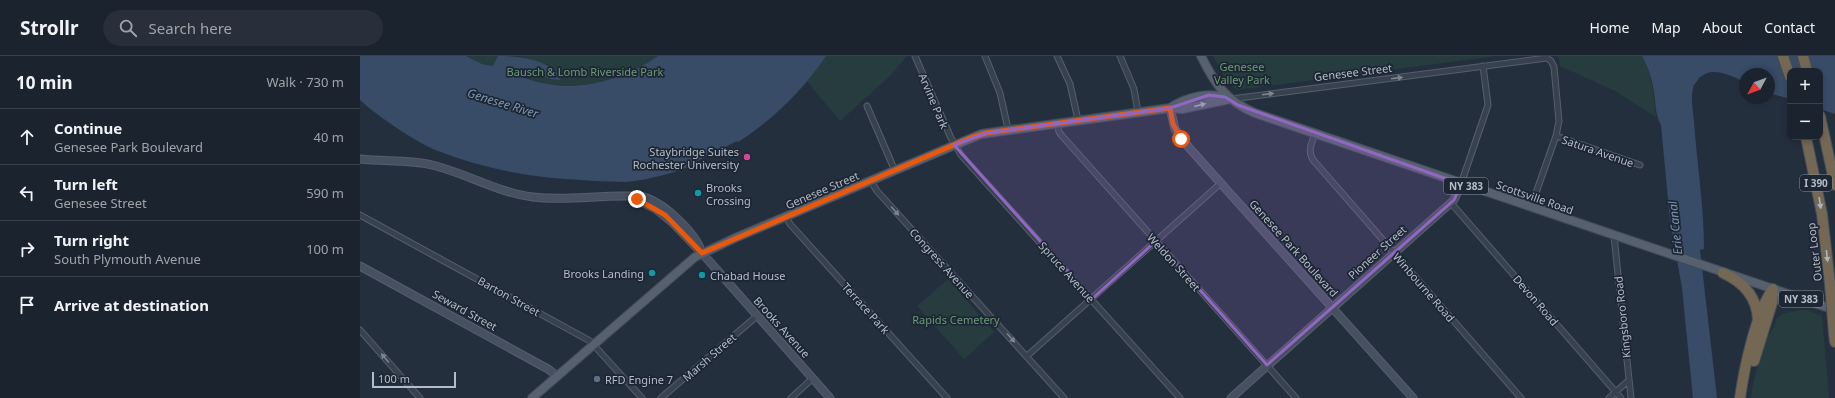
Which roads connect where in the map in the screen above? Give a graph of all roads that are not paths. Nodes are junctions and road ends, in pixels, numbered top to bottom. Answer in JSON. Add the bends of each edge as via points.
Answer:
{"nodes":[{"id":1,"x":915,"y":56,"type":"edge"},
{"id":2,"x":985,"y":56,"type":"edge"},
{"id":3,"x":1057,"y":56,"type":"edge"},
{"id":4,"x":1120,"y":56,"type":"edge"},
{"id":5,"x":1201,"y":56,"type":"edge"},
{"id":6,"x":1783,"y":56,"type":"edge"},
{"id":7,"x":1803,"y":56,"type":"edge"},
{"id":8,"x":1483,"y":66,"type":"junction"},
{"id":9,"x":1787,"y":68,"type":"edge"},
{"id":10,"x":1806,"y":68,"type":"edge"},
{"id":11,"x":1230,"y":99,"type":"junction"},
{"id":12,"x":867,"y":106,"type":"dead end"},
{"id":13,"x":1170,"y":108,"type":"junction"},
{"id":14,"x":1138,"y":112,"type":"junction"},
{"id":15,"x":1078,"y":120,"type":"junction"},
{"id":16,"x":1057,"y":123,"type":"junction"},
{"id":17,"x":1008,"y":129,"type":"junction"},
{"id":18,"x":1823,"y":130,"type":"edge"},
{"id":19,"x":1314,"y":134,"type":"junction"},
{"id":20,"x":1556,"y":136,"type":"junction"},
{"id":21,"x":1807,"y":140,"type":"edge"},
{"id":22,"x":954,"y":145,"type":"junction"},
{"id":23,"x":360,"y":159,"type":"edge"},
{"id":24,"x":1640,"y":165,"type":"dead end"},
{"id":25,"x":895,"y":171,"type":"junction"},
{"id":26,"x":871,"y":181,"type":"junction"},
{"id":27,"x":1221,"y":183,"type":"junction"},
{"id":28,"x":1461,"y":184,"type":"junction"},
{"id":29,"x":1835,"y":185,"type":"edge"},
{"id":30,"x":1451,"y":203,"type":"junction"},
{"id":31,"x":1531,"y":207,"type":"junction"},
{"id":32,"x":360,"y":215,"type":"edge"},
{"id":33,"x":786,"y":217,"type":"junction"},
{"id":34,"x":1614,"y":236,"type":"junction"},
{"id":35,"x":1156,"y":241,"type":"junction"},
{"id":36,"x":1393,"y":252,"type":"junction"},
{"id":37,"x":702,"y":253,"type":"junction"},
{"id":38,"x":360,"y":266,"type":"edge"},
{"id":39,"x":1723,"y":273,"type":"junction"},
{"id":40,"x":1773,"y":290,"type":"junction"},
{"id":41,"x":1092,"y":299,"type":"junction"},
{"id":42,"x":1332,"y":307,"type":"junction"},
{"id":43,"x":1835,"y":310,"type":"edge"},
{"id":44,"x":757,"y":316,"type":"junction"},
{"id":45,"x":1757,"y":326,"type":"junction"},
{"id":46,"x":360,"y":330,"type":"edge"},
{"id":47,"x":1835,"y":338,"type":"edge"},
{"id":48,"x":594,"y":344,"type":"junction"},
{"id":49,"x":1027,"y":356,"type":"junction"},
{"id":50,"x":1267,"y":365,"type":"junction"},
{"id":51,"x":557,"y":376,"type":"junction"},
{"id":52,"x":813,"y":378,"type":"junction"},
{"id":53,"x":1629,"y":380,"type":"junction"},
{"id":54,"x":1616,"y":391,"type":"junction"},
{"id":55,"x":420,"y":398,"type":"edge"},
{"id":56,"x":532,"y":398,"type":"edge"},
{"id":57,"x":642,"y":398,"type":"edge"},
{"id":58,"x":661,"y":398,"type":"edge"},
{"id":59,"x":791,"y":398,"type":"edge"},
{"id":60,"x":830,"y":398,"type":"edge"},
{"id":61,"x":947,"y":398,"type":"edge"},
{"id":62,"x":1064,"y":398,"type":"edge"},
{"id":63,"x":1180,"y":398,"type":"edge"},
{"id":64,"x":1231,"y":398,"type":"edge"},
{"id":65,"x":1296,"y":398,"type":"edge"},
{"id":66,"x":1413,"y":398,"type":"edge"},
{"id":67,"x":1521,"y":398,"type":"edge"},
{"id":68,"x":1608,"y":398,"type":"edge"},
{"id":69,"x":1621,"y":398,"type":"edge"},
{"id":70,"x":1631,"y":398,"type":"edge"},
{"id":71,"x":1740,"y":398,"type":"edge"},
{"id":72,"x":1746,"y":398,"type":"edge"}],
"edges":[{"from":1,"to":22,"type":"street","name":"Arvine Park"},
{"from":2,"to":17,"type":"street","via":[[1000,93]]},
{"from":3,"to":15,"type":"street","via":[[1070,84]]},
{"from":4,"to":14,"type":"street","via":[[1134,89]]},
{"from":5,"to":11,"type":"main road","name":"Scottsville Road","via":[[1216,84]]},
{"from":6,"to":9,"type":"highway"},
{"from":7,"to":10,"type":"highway"},
{"from":11,"to":8,"type":"street","name":"Genesee Street","one_way":true},
{"from":8,"to":20,"type":"street","name":"Genesee Street","via":[[1543,58],[1550,60],[1554,67],[1560,111]]},
{"from":8,"to":28,"type":"street","via":[[1488,105]]},
{"from":11,"to":13,"type":"main road","name":"Genesee Street","via":[[1182,109]]},
{"from":11,"to":19,"type":"main road","name":"Scottsville Road","number":"NY 383","via":[[1255,113]]},
{"from":12,"to":25,"type":"street"},
{"from":13,"to":14,"type":"main road","name":"Genesee Street"},
{"from":13,"to":27,"type":"street","name":"Genesee Park Boulevard","via":[[1178,134]]},
{"from":14,"to":15,"type":"main road","name":"Genesee Street"},
{"from":15,"to":16,"type":"main road","name":"Genesee Street"},
{"from":16,"to":17,"type":"main road","name":"Genesee Street"},
{"from":16,"to":35,"type":"street","name":"Weldon Street","via":[[1063,137]]},
{"from":17,"to":22,"type":"main road","name":"Genesee Street","via":[[981,134]]},
{"from":18,"to":29,"type":"highway","number":"I 390"},
{"from":19,"to":28,"type":"main road","name":"Scottsville Road","number":"NY 383"},
{"from":19,"to":36,"type":"street","name":"Winbourne Road","via":[[1310,148],[1312,158]]},
{"from":20,"to":24,"type":"street","name":"Satura Avenue"},
{"from":20,"to":31,"type":"street"},
{"from":21,"to":47,"type":"highway","name":"Outer Loop","number":"I 390","one_way":true,"bridge":true,"via":[[1824,229]]},
{"from":22,"to":25,"type":"main road","name":"Genesee Street"},
{"from":22,"to":41,"type":"street","name":"Spruce Avenue"},
{"from":23,"to":37,"type":"street","name":"Brooks Avenue","via":[[424,163],[532,197],[630,196],[661,212]]},
{"from":25,"to":26,"type":"main road","name":"Genesee Street"},
{"from":26,"to":33,"type":"main road","name":"Genesee Street"},
{"from":26,"to":49,"type":"street","name":"Congress Avenue","one_way":true,"via":[[877,191]]},
{"from":27,"to":35,"type":"street"},
{"from":27,"to":42,"type":"street","name":"Genesee Park Boulevard"},
{"from":28,"to":30,"type":"street","name":"Pioneer Street","via":[[1458,195]]},
{"from":28,"to":31,"type":"main road","name":"Scottsville Road","number":"NY 383"},
{"from":30,"to":36,"type":"street","name":"Pioneer Street"},
{"from":30,"to":54,"type":"street","name":"Devon Road"},
{"from":31,"to":34,"type":"main road","name":"Scottsville Road","number":"NY 383"},
{"from":32,"to":48,"type":"street","name":"Barton Street"},
{"from":33,"to":37,"type":"main road","name":"Genesee Street"},
{"from":33,"to":61,"type":"street","name":"Terrace Park"},
{"from":34,"to":39,"type":"main road","name":"Scottsville Road","number":"NY 383"},
{"from":34,"to":53,"type":"street","name":"Kingsboro Road"},
{"from":35,"to":41,"type":"street"},
{"from":35,"to":50,"type":"street","name":"Weldon Street"},
{"from":36,"to":42,"type":"street","name":"Pioneer Street"},
{"from":36,"to":67,"type":"street","name":"Winbourne Road"},
{"from":37,"to":44,"type":"street","name":"Brooks Avenue"},
{"from":37,"to":48,"type":"main road","name":"Genesee Street"},
{"from":38,"to":51,"type":"street","name":"Seward Street","via":[[548,368]]},
{"from":39,"to":40,"type":"main road","name":"Scottsville Road","number":"NY 383"},
{"from":39,"to":45,"type":"highway","via":[[1748,292],[1757,309]]},
{"from":40,"to":43,"type":"main road","name":"Scottsville Road","number":"NY 383"},
{"from":40,"to":45,"type":"highway","via":[[1765,302]]},
{"from":40,"to":72,"type":"highway","via":[[1772,303],[1754,360]]},
{"from":41,"to":49,"type":"street"},
{"from":41,"to":63,"type":"street","name":"Spruce Avenue"},
{"from":42,"to":50,"type":"street","name":"Pioneer Street"},
{"from":42,"to":66,"type":"street","name":"Genesee Park Boulevard"},
{"from":44,"to":52,"type":"street","name":"Brooks Avenue"},
{"from":44,"to":58,"type":"street","name":"Marsh Street"},
{"from":45,"to":71,"type":"highway"},
{"from":55,"to":46,"type":"street","one_way":true},
{"from":48,"to":51,"type":"main road","name":"Genesee Street"},
{"from":48,"to":57,"type":"street","name":"Barton Street"},
{"from":49,"to":62,"type":"street","name":"Congress Avenue"},
{"from":50,"to":64,"type":"street","name":"Pioneer Street"},
{"from":50,"to":65,"type":"street","name":"Weldon Street"},
{"from":51,"to":56,"type":"main road","name":"Genesee Street"},
{"from":52,"to":59,"type":"street"},
{"from":52,"to":60,"type":"street","name":"Brooks Avenue"},
{"from":53,"to":54,"type":"street"},
{"from":53,"to":70,"type":"street","name":"Kingsboro Road"},
{"from":54,"to":68,"type":"street"},
{"from":54,"to":69,"type":"street","name":"Devon Road"}]}
